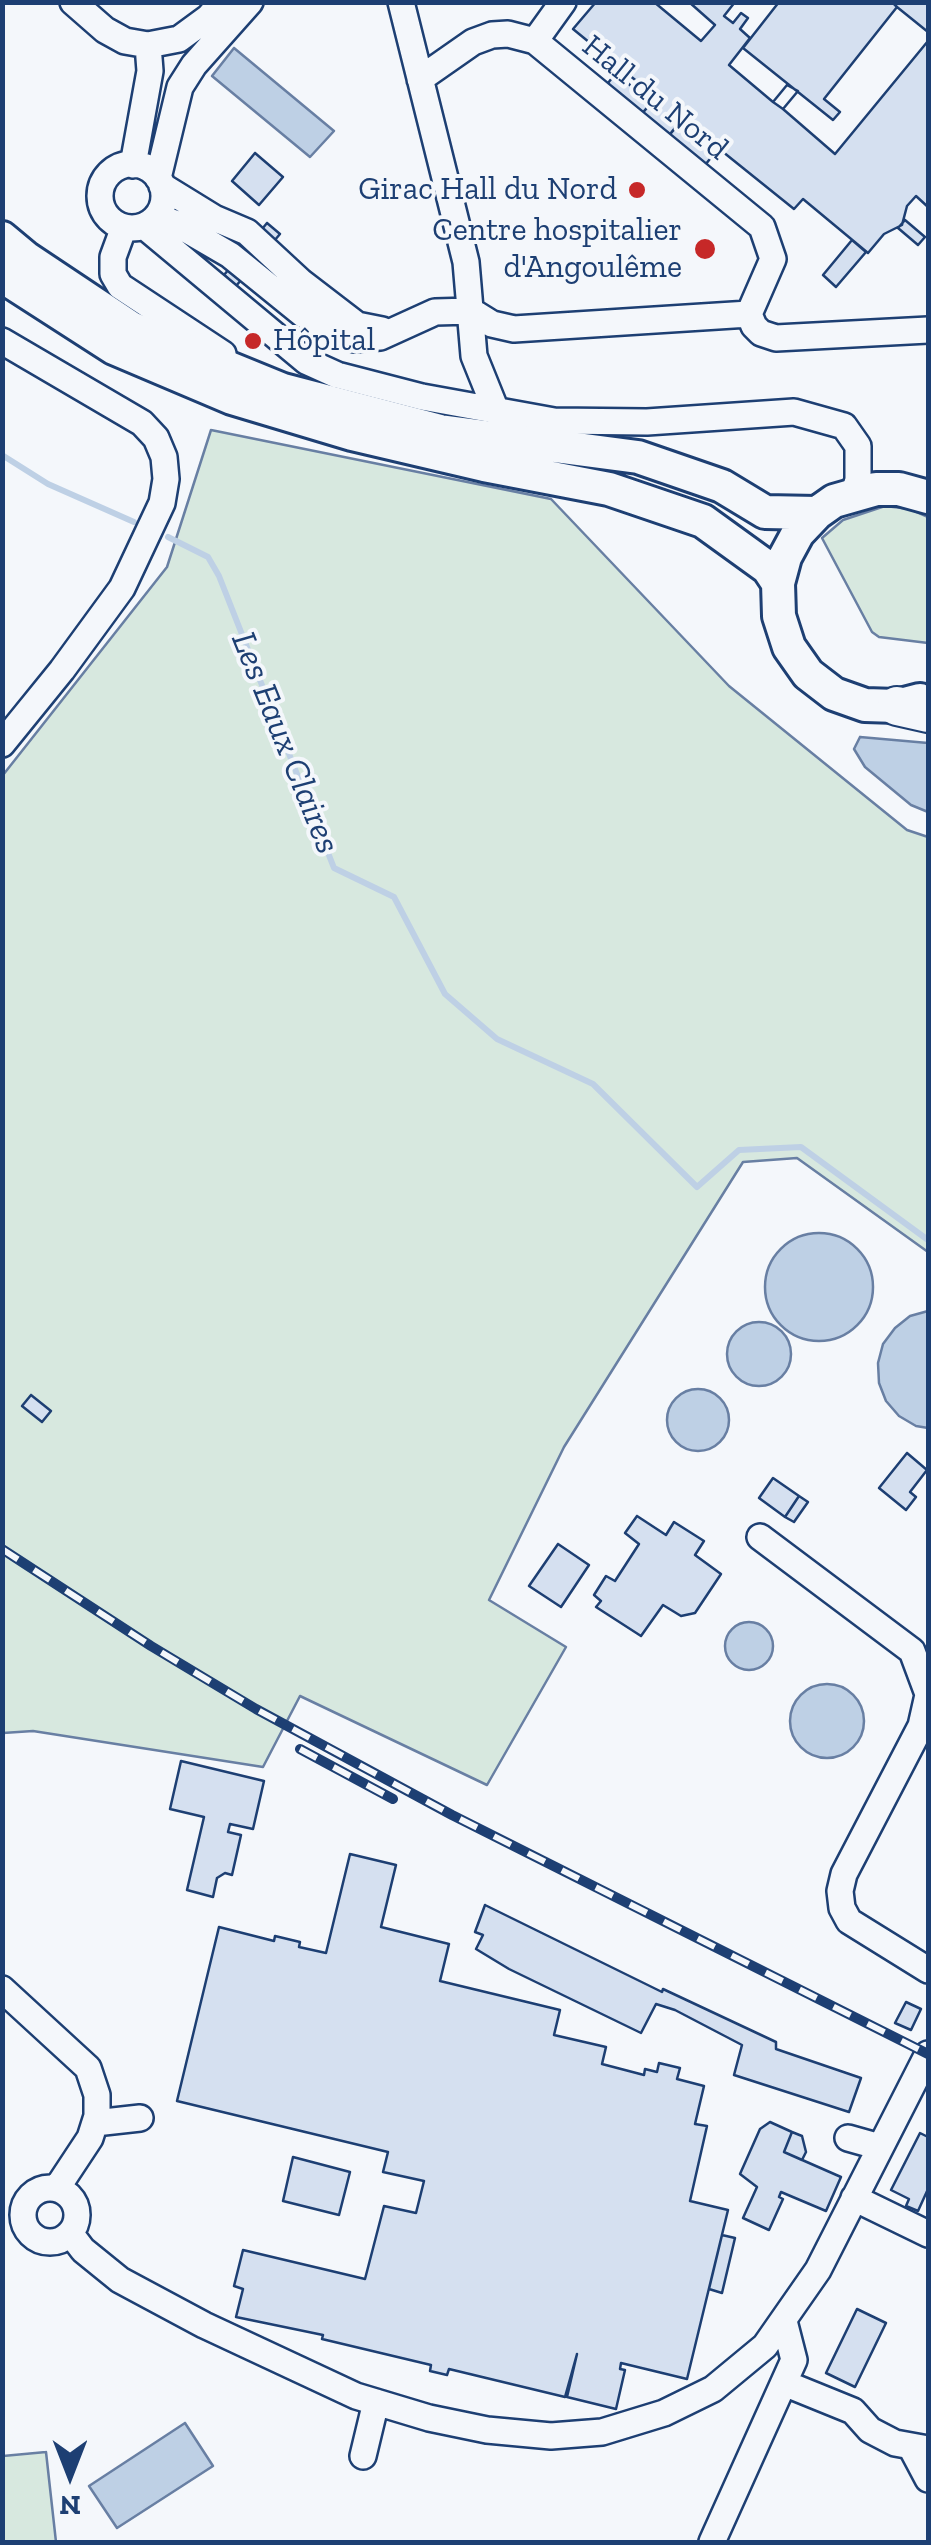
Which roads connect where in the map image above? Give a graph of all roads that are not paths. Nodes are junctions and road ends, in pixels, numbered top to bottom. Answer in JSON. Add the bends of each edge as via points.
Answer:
{"nodes":[{"id":1,"x":73,"y":2,"type":"edge"},
{"id":2,"x":222,"y":2,"type":"edge"},
{"id":3,"x":250,"y":2,"type":"edge"},
{"id":4,"x":401,"y":2,"type":"edge"},
{"id":5,"x":563,"y":2,"type":"edge"},
{"id":6,"x":535,"y":42,"type":"junction"},
{"id":7,"x":148,"y":45,"type":"junction"},
{"id":8,"x":420,"y":79,"type":"junction"},
{"id":9,"x":133,"y":164,"type":"junction"},
{"id":10,"x":160,"y":182,"type":"junction"},
{"id":11,"x":142,"y":223,"type":"junction"},
{"id":12,"x":2,"y":238,"type":"edge"},
{"id":13,"x":2,"y":276,"type":"edge"},
{"id":14,"x":472,"y":311,"type":"junction"},
{"id":15,"x":749,"y":314,"type":"junction"},
{"id":16,"x":397,"y":329,"type":"junction"},
{"id":17,"x":928,"y":330,"type":"edge"},
{"id":18,"x":2,"y":341,"type":"edge"},
{"id":19,"x":283,"y":390,"type":"junction"},
{"id":20,"x":496,"y":413,"type":"junction"},
{"id":21,"x":854,"y":493,"type":"junction"},
{"id":22,"x":928,"y":497,"type":"edge"},
{"id":23,"x":817,"y":513,"type":"junction"},
{"id":24,"x":778,"y":584,"type":"junction"},
{"id":25,"x":918,"y":706,"type":"edge"},
{"id":26,"x":2,"y":744,"type":"edge"},
{"id":27,"x":760,"y":1537,"type":"dead end"},
{"id":28,"x":928,"y":1694,"type":"edge"},
{"id":29,"x":928,"y":1970,"type":"edge"},
{"id":30,"x":2,"y":1988,"type":"edge"},
{"id":31,"x":928,"y":2054,"type":"edge"},
{"id":32,"x":140,"y":2118,"type":"dead end"},
{"id":33,"x":95,"y":2122,"type":"junction"},
{"id":34,"x":848,"y":2138,"type":"dead end"},
{"id":35,"x":880,"y":2147,"type":"junction"},
{"id":36,"x":58,"y":2188,"type":"junction"},
{"id":37,"x":854,"y":2198,"type":"junction"},
{"id":38,"x":13,"y":2226,"type":"edge"},
{"id":39,"x":70,"y":2234,"type":"junction"},
{"id":40,"x":928,"y":2234,"type":"edge"},
{"id":41,"x":784,"y":2321,"type":"junction"},
{"id":42,"x":784,"y":2382,"type":"junction"},
{"id":43,"x":376,"y":2402,"type":"junction"},
{"id":44,"x":920,"y":2448,"type":"edge"},
{"id":45,"x":364,"y":2456,"type":"dead end"},
{"id":46,"x":928,"y":2479,"type":"edge"},
{"id":47,"x":712,"y":2542,"type":"edge"}],
"edges":[{"from":1,"to":7,"type":"street","via":[[125,42]]},
{"from":2,"to":7,"type":"street","via":[[179,39]]},
{"from":3,"to":10,"type":"street","via":[[180,87]]},
{"from":4,"to":8,"type":"street"},
{"from":5,"to":6,"type":"street"},
{"from":6,"to":8,"type":"street","name":"Hall du Nord","via":[[508,34],[473,42]]},
{"from":6,"to":15,"type":"street","name":"Hall du Nord","via":[[762,227],[773,259]]},
{"from":7,"to":9,"type":"street","via":[[150,71]]},
{"from":8,"to":14,"type":"street"},
{"from":9,"to":10,"type":"street"},
{"from":9,"to":11,"type":"street","via":[[113,171],[101,189],[105,212]]},
{"from":10,"to":11,"type":"street","via":[[162,207]]},
{"from":10,"to":16,"type":"street","via":[[248,232],[357,325]]},
{"from":11,"to":16,"type":"street","via":[[175,223],[342,336],[365,340]]},
{"from":11,"to":19,"type":"street","via":[[113,257],[120,286]]},
{"from":11,"to":20,"type":"street","via":[[306,361],[337,375]]},
{"from":12,"to":19,"type":"main road","via":[[131,328]]},
{"from":13,"to":24,"type":"main road","via":[[114,348],[232,398],[352,434],[610,489],[703,521],[768,568]]},
{"from":14,"to":15,"type":"street","via":[[514,329]]},
{"from":14,"to":16,"type":"street","via":[[435,312]]},
{"from":14,"to":20,"type":"street","via":[[474,356]]},
{"from":15,"to":17,"type":"street","via":[[760,333],[776,338]]},
{"from":18,"to":26,"type":"street","via":[[142,423],[156,438],[166,479],[162,504],[122,588]]},
{"from":19,"to":23,"type":"main road","via":[[440,431],[638,457],[722,486],[765,512]]},
{"from":20,"to":21,"type":"street","via":[[594,424],[794,412],[844,426],[858,446]]},
{"from":21,"to":22,"type":"main road","via":[[899,489]]},
{"from":21,"to":23,"type":"main road"},
{"from":23,"to":24,"type":"main road","via":[[791,545]]},
{"from":24,"to":25,"type":"main road","via":[[778,616],[808,674],[864,705]]},
{"from":27,"to":28,"type":"street","via":[[912,1651]]},
{"from":28,"to":29,"type":"street","via":[[921,1726],[840,1891],[849,1921]]},
{"from":30,"to":33,"type":"street","via":[[88,2068]]},
{"from":31,"to":35,"type":"street"},
{"from":32,"to":33,"type":"street"},
{"from":33,"to":36,"type":"street"},
{"from":34,"to":35,"type":"street"},
{"from":35,"to":37,"type":"street"},
{"from":36,"to":38,"type":"street","via":[[28,2199]]},
{"from":36,"to":39,"type":"street","via":[[76,2208]]},
{"from":37,"to":40,"type":"street"},
{"from":37,"to":41,"type":"street"},
{"from":38,"to":39,"type":"street","via":[[43,2242]]},
{"from":39,"to":43,"type":"street","via":[[120,2280]]},
{"from":41,"to":42,"type":"street","via":[[794,2360]]},
{"from":41,"to":43,"type":"street","via":[[713,2389],[602,2432],[487,2430]]},
{"from":42,"to":44,"type":"street","via":[[853,2411],[870,2430]]},
{"from":42,"to":47,"type":"street"},
{"from":43,"to":45,"type":"street"},
{"from":44,"to":46,"type":"street"}]}
